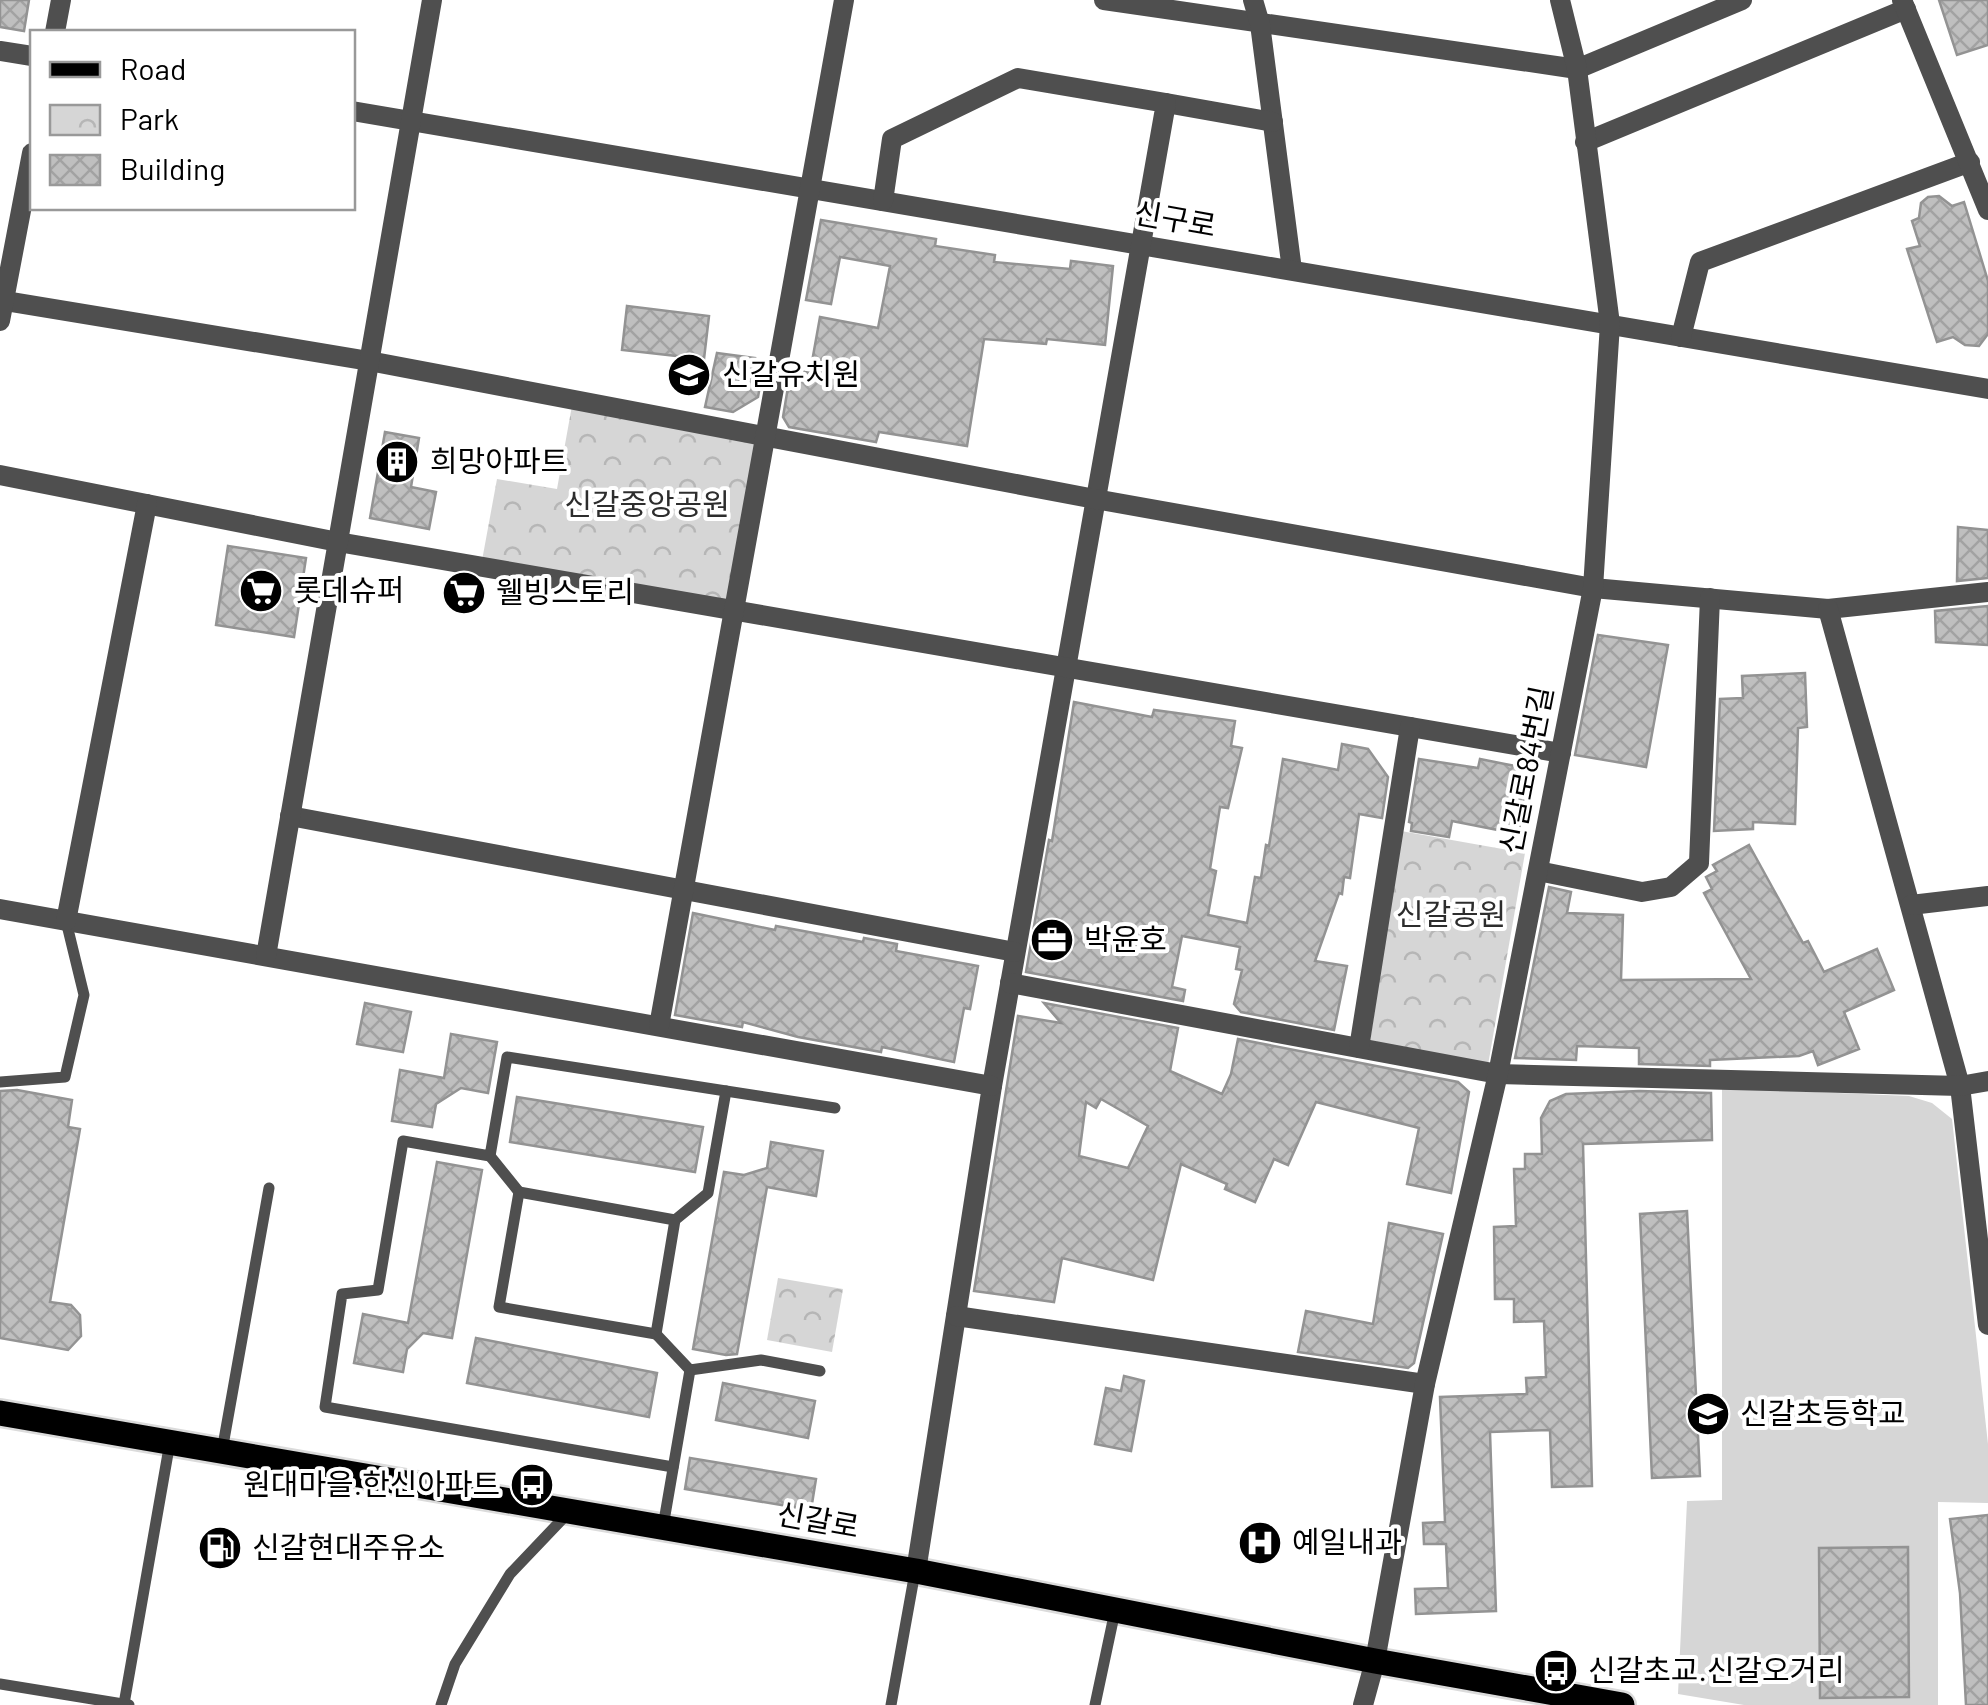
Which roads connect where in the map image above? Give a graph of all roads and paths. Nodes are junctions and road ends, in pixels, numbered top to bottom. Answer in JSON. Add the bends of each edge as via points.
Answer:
{"nodes":[{"id":1,"x":61,"y":0,"type":"edge"},
{"id":2,"x":432,"y":0,"type":"edge"},
{"id":3,"x":844,"y":0,"type":"edge"},
{"id":4,"x":1104,"y":0,"type":"edge"},
{"id":5,"x":1252,"y":0,"type":"edge"},
{"id":6,"x":1560,"y":0,"type":"edge"},
{"id":7,"x":1742,"y":0,"type":"edge"},
{"id":8,"x":1904,"y":4,"type":"edge"},
{"id":9,"x":1260,"y":24,"type":"junction"},
{"id":10,"x":56,"y":30,"type":"edge"},
{"id":11,"x":0,"y":50,"type":"edge"},
{"id":12,"x":30,"y":56,"type":"edge"},
{"id":13,"x":1576,"y":68,"type":"junction"},
{"id":14,"x":1166,"y":103,"type":"junction"},
{"id":15,"x":355,"y":111,"type":"edge"},
{"id":16,"x":411,"y":120,"type":"junction"},
{"id":17,"x":1273,"y":122,"type":"junction"},
{"id":18,"x":1585,"y":142,"type":"junction"},
{"id":19,"x":1970,"y":162,"type":"junction"},
{"id":20,"x":30,"y":163,"type":"edge"},
{"id":21,"x":810,"y":188,"type":"junction"},
{"id":22,"x":883,"y":200,"type":"junction"},
{"id":23,"x":1988,"y":210,"type":"edge"},
{"id":24,"x":1139,"y":244,"type":"junction"},
{"id":25,"x":1292,"y":270,"type":"junction"},
{"id":26,"x":1,"y":307,"type":"edge"},
{"id":27,"x":1610,"y":324,"type":"junction"},
{"id":28,"x":1682,"y":336,"type":"junction"},
{"id":29,"x":369,"y":361,"type":"junction"},
{"id":30,"x":1988,"y":388,"type":"edge"},
{"id":31,"x":766,"y":435,"type":"junction"},
{"id":32,"x":0,"y":475,"type":"edge"},
{"id":33,"x":1094,"y":499,"type":"junction"},
{"id":34,"x":148,"y":504,"type":"junction"},
{"id":35,"x":338,"y":542,"type":"junction"},
{"id":36,"x":1593,"y":588,"type":"junction"},
{"id":37,"x":1988,"y":592,"type":"edge"},
{"id":38,"x":1710,"y":598,"type":"junction"},
{"id":39,"x":1828,"y":609,"type":"junction"},
{"id":40,"x":734,"y":612,"type":"junction"},
{"id":41,"x":1065,"y":669,"type":"junction"},
{"id":42,"x":1410,"y":727,"type":"junction"},
{"id":43,"x":1561,"y":752,"type":"junction"},
{"id":44,"x":290,"y":816,"type":"junction"},
{"id":45,"x":1538,"y":870,"type":"junction"},
{"id":46,"x":684,"y":890,"type":"junction"},
{"id":47,"x":1988,"y":896,"type":"edge"},
{"id":48,"x":1910,"y":905,"type":"junction"},
{"id":49,"x":0,"y":909,"type":"edge"},
{"id":50,"x":66,"y":921,"type":"junction"},
{"id":51,"x":1015,"y":952,"type":"junction"},
{"id":52,"x":266,"y":956,"type":"junction"},
{"id":53,"x":1010,"y":983,"type":"junction"},
{"id":54,"x":659,"y":1026,"type":"junction"},
{"id":55,"x":1358,"y":1048,"type":"junction"},
{"id":56,"x":1498,"y":1074,"type":"junction"},
{"id":57,"x":1988,"y":1081,"type":"edge"},
{"id":58,"x":0,"y":1082,"type":"edge"},
{"id":59,"x":992,"y":1086,"type":"junction"},
{"id":60,"x":1960,"y":1086,"type":"junction"},
{"id":61,"x":726,"y":1091,"type":"junction"},
{"id":62,"x":835,"y":1108,"type":"dead end"},
{"id":63,"x":490,"y":1156,"type":"junction"},
{"id":64,"x":269,"y":1188,"type":"dead end"},
{"id":65,"x":519,"y":1192,"type":"junction"},
{"id":66,"x":675,"y":1220,"type":"junction"},
{"id":67,"x":1984,"y":1254,"type":"edge"},
{"id":68,"x":956,"y":1316,"type":"junction"},
{"id":69,"x":1988,"y":1325,"type":"edge"},
{"id":70,"x":656,"y":1334,"type":"junction"},
{"id":71,"x":690,"y":1370,"type":"junction"},
{"id":72,"x":820,"y":1371,"type":"dead end"},
{"id":73,"x":1425,"y":1384,"type":"junction"},
{"id":74,"x":0,"y":1413,"type":"edge"},
{"id":75,"x":170,"y":1442,"type":"junction"},
{"id":76,"x":222,"y":1451,"type":"junction"},
{"id":77,"x":673,"y":1467,"type":"junction"},
{"id":78,"x":570,"y":1512,"type":"junction"},
{"id":79,"x":663,"y":1527,"type":"junction"},
{"id":80,"x":916,"y":1571,"type":"junction"},
{"id":81,"x":1116,"y":1610,"type":"junction"},
{"id":82,"x":1375,"y":1662,"type":"junction"},
{"id":83,"x":0,"y":1684,"type":"edge"},
{"id":84,"x":126,"y":1705,"type":"edge"},
{"id":85,"x":441,"y":1705,"type":"edge"},
{"id":86,"x":891,"y":1705,"type":"edge"},
{"id":87,"x":1095,"y":1705,"type":"edge"},
{"id":88,"x":1363,"y":1705,"type":"edge"},
{"id":89,"x":1622,"y":1705,"type":"edge"}],
"edges":[{"from":1,"to":10,"type":"street"},
{"from":2,"to":16,"type":"street"},
{"from":3,"to":21,"type":"street"},
{"from":4,"to":9,"type":"street"},
{"from":5,"to":9,"type":"street"},
{"from":6,"to":13,"type":"street","name":"신갈로84번길"},
{"from":7,"to":13,"type":"street"},
{"from":8,"to":18,"type":"street"},
{"from":8,"to":19,"type":"street"},
{"from":9,"to":13,"type":"street"},
{"from":9,"to":17,"type":"street"},
{"from":11,"to":12,"type":"street"},
{"from":13,"to":18,"type":"street","name":"신갈로84번길"},
{"from":14,"to":17,"type":"street"},
{"from":14,"to":22,"type":"street","via":[[1018,78],[892,139]]},
{"from":14,"to":24,"type":"street"},
{"from":15,"to":16,"type":"street","name":"신구로"},
{"from":16,"to":21,"type":"street","name":"신구로"},
{"from":16,"to":29,"type":"street"},
{"from":17,"to":25,"type":"street"},
{"from":18,"to":27,"type":"street","name":"신갈로84번길"},
{"from":19,"to":23,"type":"street"},
{"from":19,"to":28,"type":"street","via":[[1700,262]]},
{"from":20,"to":26,"type":"street"},
{"from":21,"to":22,"type":"street","name":"신구로"},
{"from":21,"to":31,"type":"street"},
{"from":22,"to":24,"type":"street","name":"신구로"},
{"from":24,"to":25,"type":"street","name":"신구로"},
{"from":24,"to":33,"type":"street"},
{"from":25,"to":27,"type":"street","name":"신구로"},
{"from":26,"to":29,"type":"street"},
{"from":27,"to":28,"type":"street","name":"신구로"},
{"from":27,"to":36,"type":"street","name":"신갈로84번길"},
{"from":28,"to":30,"type":"street","name":"신구로"},
{"from":29,"to":31,"type":"street"},
{"from":29,"to":35,"type":"street"},
{"from":31,"to":33,"type":"street"},
{"from":31,"to":40,"type":"street"},
{"from":32,"to":34,"type":"street"},
{"from":33,"to":36,"type":"street"},
{"from":33,"to":41,"type":"street"},
{"from":34,"to":35,"type":"street"},
{"from":34,"to":50,"type":"street"},
{"from":35,"to":40,"type":"street"},
{"from":35,"to":44,"type":"street"},
{"from":36,"to":38,"type":"street"},
{"from":36,"to":43,"type":"street","name":"신갈로84번길"},
{"from":37,"to":39,"type":"street"},
{"from":38,"to":39,"type":"street"},
{"from":38,"to":45,"type":"street","via":[[1699,862],[1672,887],[1642,892]]},
{"from":39,"to":48,"type":"street"},
{"from":40,"to":41,"type":"street"},
{"from":40,"to":46,"type":"street"},
{"from":41,"to":42,"type":"street"},
{"from":41,"to":51,"type":"street"},
{"from":42,"to":43,"type":"street"},
{"from":42,"to":55,"type":"street"},
{"from":43,"to":45,"type":"street","name":"신갈로84번길"},
{"from":44,"to":46,"type":"street"},
{"from":44,"to":52,"type":"street"},
{"from":45,"to":56,"type":"street","name":"신갈로84번길"},
{"from":46,"to":51,"type":"street"},
{"from":46,"to":54,"type":"street"},
{"from":47,"to":48,"type":"street"},
{"from":48,"to":60,"type":"street"},
{"from":49,"to":50,"type":"street"},
{"from":50,"to":52,"type":"street"},
{"from":50,"to":58,"type":"lane","via":[[84,995],[65,1077]]},
{"from":51,"to":53,"type":"street"},
{"from":52,"to":54,"type":"street"},
{"from":53,"to":55,"type":"street"},
{"from":53,"to":59,"type":"street"},
{"from":54,"to":59,"type":"street"},
{"from":55,"to":56,"type":"street"},
{"from":56,"to":60,"type":"street"},
{"from":56,"to":73,"type":"street","name":"신갈로84번길"},
{"from":57,"to":60,"type":"street"},
{"from":59,"to":68,"type":"street"},
{"from":60,"to":67,"type":"street"},
{"from":61,"to":62,"type":"lane"},
{"from":61,"to":63,"type":"lane","via":[[507,1057]]},
{"from":61,"to":66,"type":"lane","via":[[708,1194]]},
{"from":63,"to":65,"type":"lane"},
{"from":63,"to":77,"type":"lane","via":[[403,1141],[378,1290],[342,1294],[325,1407]]},
{"from":64,"to":76,"type":"lane"},
{"from":65,"to":66,"type":"lane"},
{"from":65,"to":70,"type":"lane","via":[[499,1306]]},
{"from":66,"to":70,"type":"lane"},
{"from":67,"to":69,"type":"street"},
{"from":68,"to":73,"type":"street"},
{"from":68,"to":80,"type":"street"},
{"from":70,"to":71,"type":"lane"},
{"from":71,"to":72,"type":"lane","via":[[761,1360]]},
{"from":71,"to":77,"type":"lane"},
{"from":73,"to":82,"type":"street","name":"신갈로84번길"},
{"from":74,"to":75,"type":"main road","name":"신갈로"},
{"from":75,"to":76,"type":"main road","name":"신갈로"},
{"from":75,"to":84,"type":"lane"},
{"from":76,"to":78,"type":"main road","name":"신갈로"},
{"from":77,"to":79,"type":"lane"},
{"from":78,"to":79,"type":"main road","name":"신갈로"},
{"from":78,"to":85,"type":"lane","via":[[510,1574],[456,1664]]},
{"from":79,"to":80,"type":"main road","name":"신갈로"},
{"from":80,"to":81,"type":"main road","name":"신갈로"},
{"from":80,"to":86,"type":"lane"},
{"from":81,"to":82,"type":"main road","name":"신갈로"},
{"from":81,"to":87,"type":"lane"},
{"from":82,"to":88,"type":"street","name":"신갈로84번길"},
{"from":82,"to":89,"type":"main road","name":"신갈로"},
{"from":83,"to":84,"type":"lane"}]}
